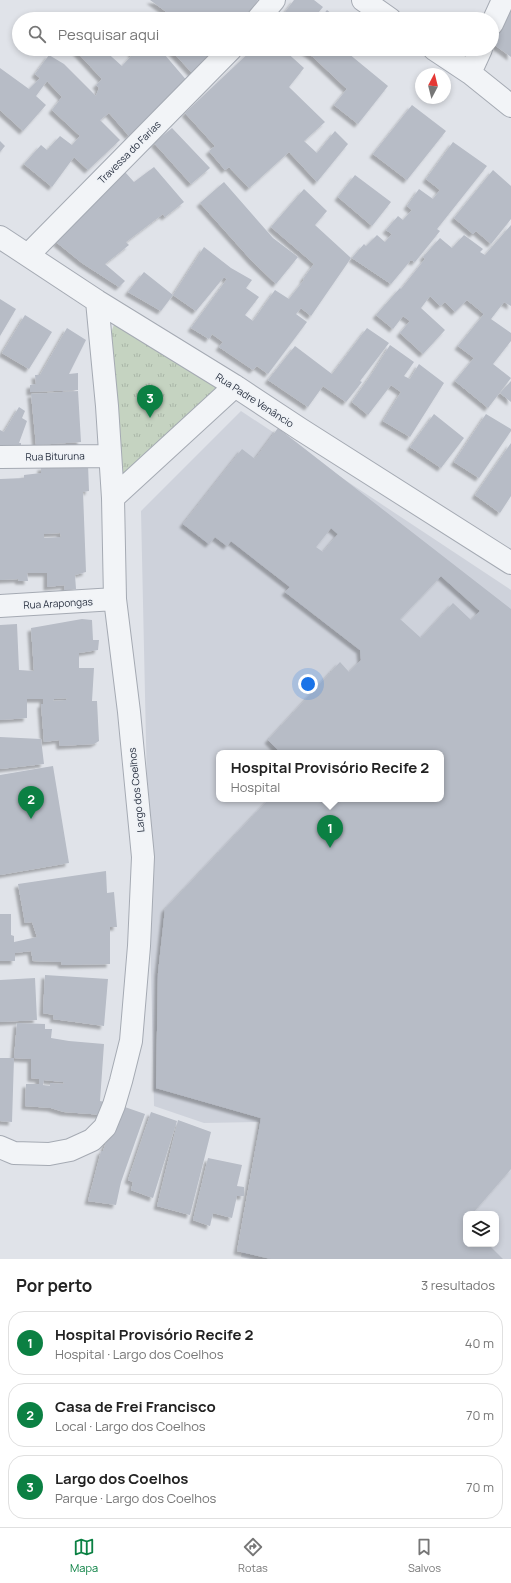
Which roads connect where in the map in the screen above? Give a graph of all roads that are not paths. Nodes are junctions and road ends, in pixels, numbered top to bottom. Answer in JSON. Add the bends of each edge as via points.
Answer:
{"nodes":[{"id":1,"x":274,"y":0,"type":"edge"},
{"id":2,"x":363,"y":0,"type":"edge"},
{"id":3,"x":503,"y":0,"type":"edge"},
{"id":4,"x":264,"y":12,"type":"edge"},
{"id":5,"x":380,"y":12,"type":"edge"},
{"id":6,"x":498,"y":12,"type":"edge"},
{"id":7,"x":224,"y":56,"type":"edge"},
{"id":8,"x":444,"y":56,"type":"edge"},
{"id":9,"x":478,"y":56,"type":"edge"},
{"id":10,"x":470,"y":73,"type":"junction"},
{"id":11,"x":511,"y":106,"type":"edge"},
{"id":12,"x":0,"y":237,"type":"edge"},
{"id":13,"x":28,"y":255,"type":"junction"},
{"id":14,"x":97,"y":301,"type":"junction"},
{"id":15,"x":234,"y":386,"type":"junction"},
{"id":16,"x":110,"y":456,"type":"junction"},
{"id":17,"x":0,"y":457,"type":"edge"},
{"id":18,"x":113,"y":498,"type":"junction"},
{"id":19,"x":511,"y":563,"type":"edge"},
{"id":20,"x":115,"y":599,"type":"junction"},
{"id":21,"x":0,"y":606,"type":"edge"},
{"id":22,"x":0,"y":1148,"type":"edge"}],
"edges":[{"from":1,"to":4,"type":"street"},
{"from":2,"to":5,"type":"street"},
{"from":3,"to":6,"type":"street"},
{"from":7,"to":13,"type":"street","name":"Travessa do Farias"},
{"from":8,"to":10,"type":"street"},
{"from":9,"to":10,"type":"street"},
{"from":10,"to":11,"type":"street"},
{"from":12,"to":13,"type":"street","name":"Rua Padre Venâncio"},
{"from":13,"to":14,"type":"street","name":"Rua Padre Venâncio"},
{"from":14,"to":15,"type":"street","name":"Rua Padre Venâncio"},
{"from":14,"to":16,"type":"street","name":"Largo dos Coelhos","via":[[108,406]]},
{"from":15,"to":18,"type":"street"},
{"from":15,"to":19,"type":"street","name":"Rua Padre Venâncio"},
{"from":16,"to":17,"type":"street","name":"Rua Bituruna"},
{"from":16,"to":18,"type":"street","name":"Largo dos Coelhos"},
{"from":18,"to":20,"type":"street","name":"Largo dos Coelhos"},
{"from":20,"to":21,"type":"street","name":"Rua Arapongas"},
{"from":20,"to":22,"type":"street","name":"Largo dos Coelhos","via":[[143,857],[131,1041],[121,1081],[105,1127],[92,1140],[70,1150],[49,1154],[14,1153]]}]}
